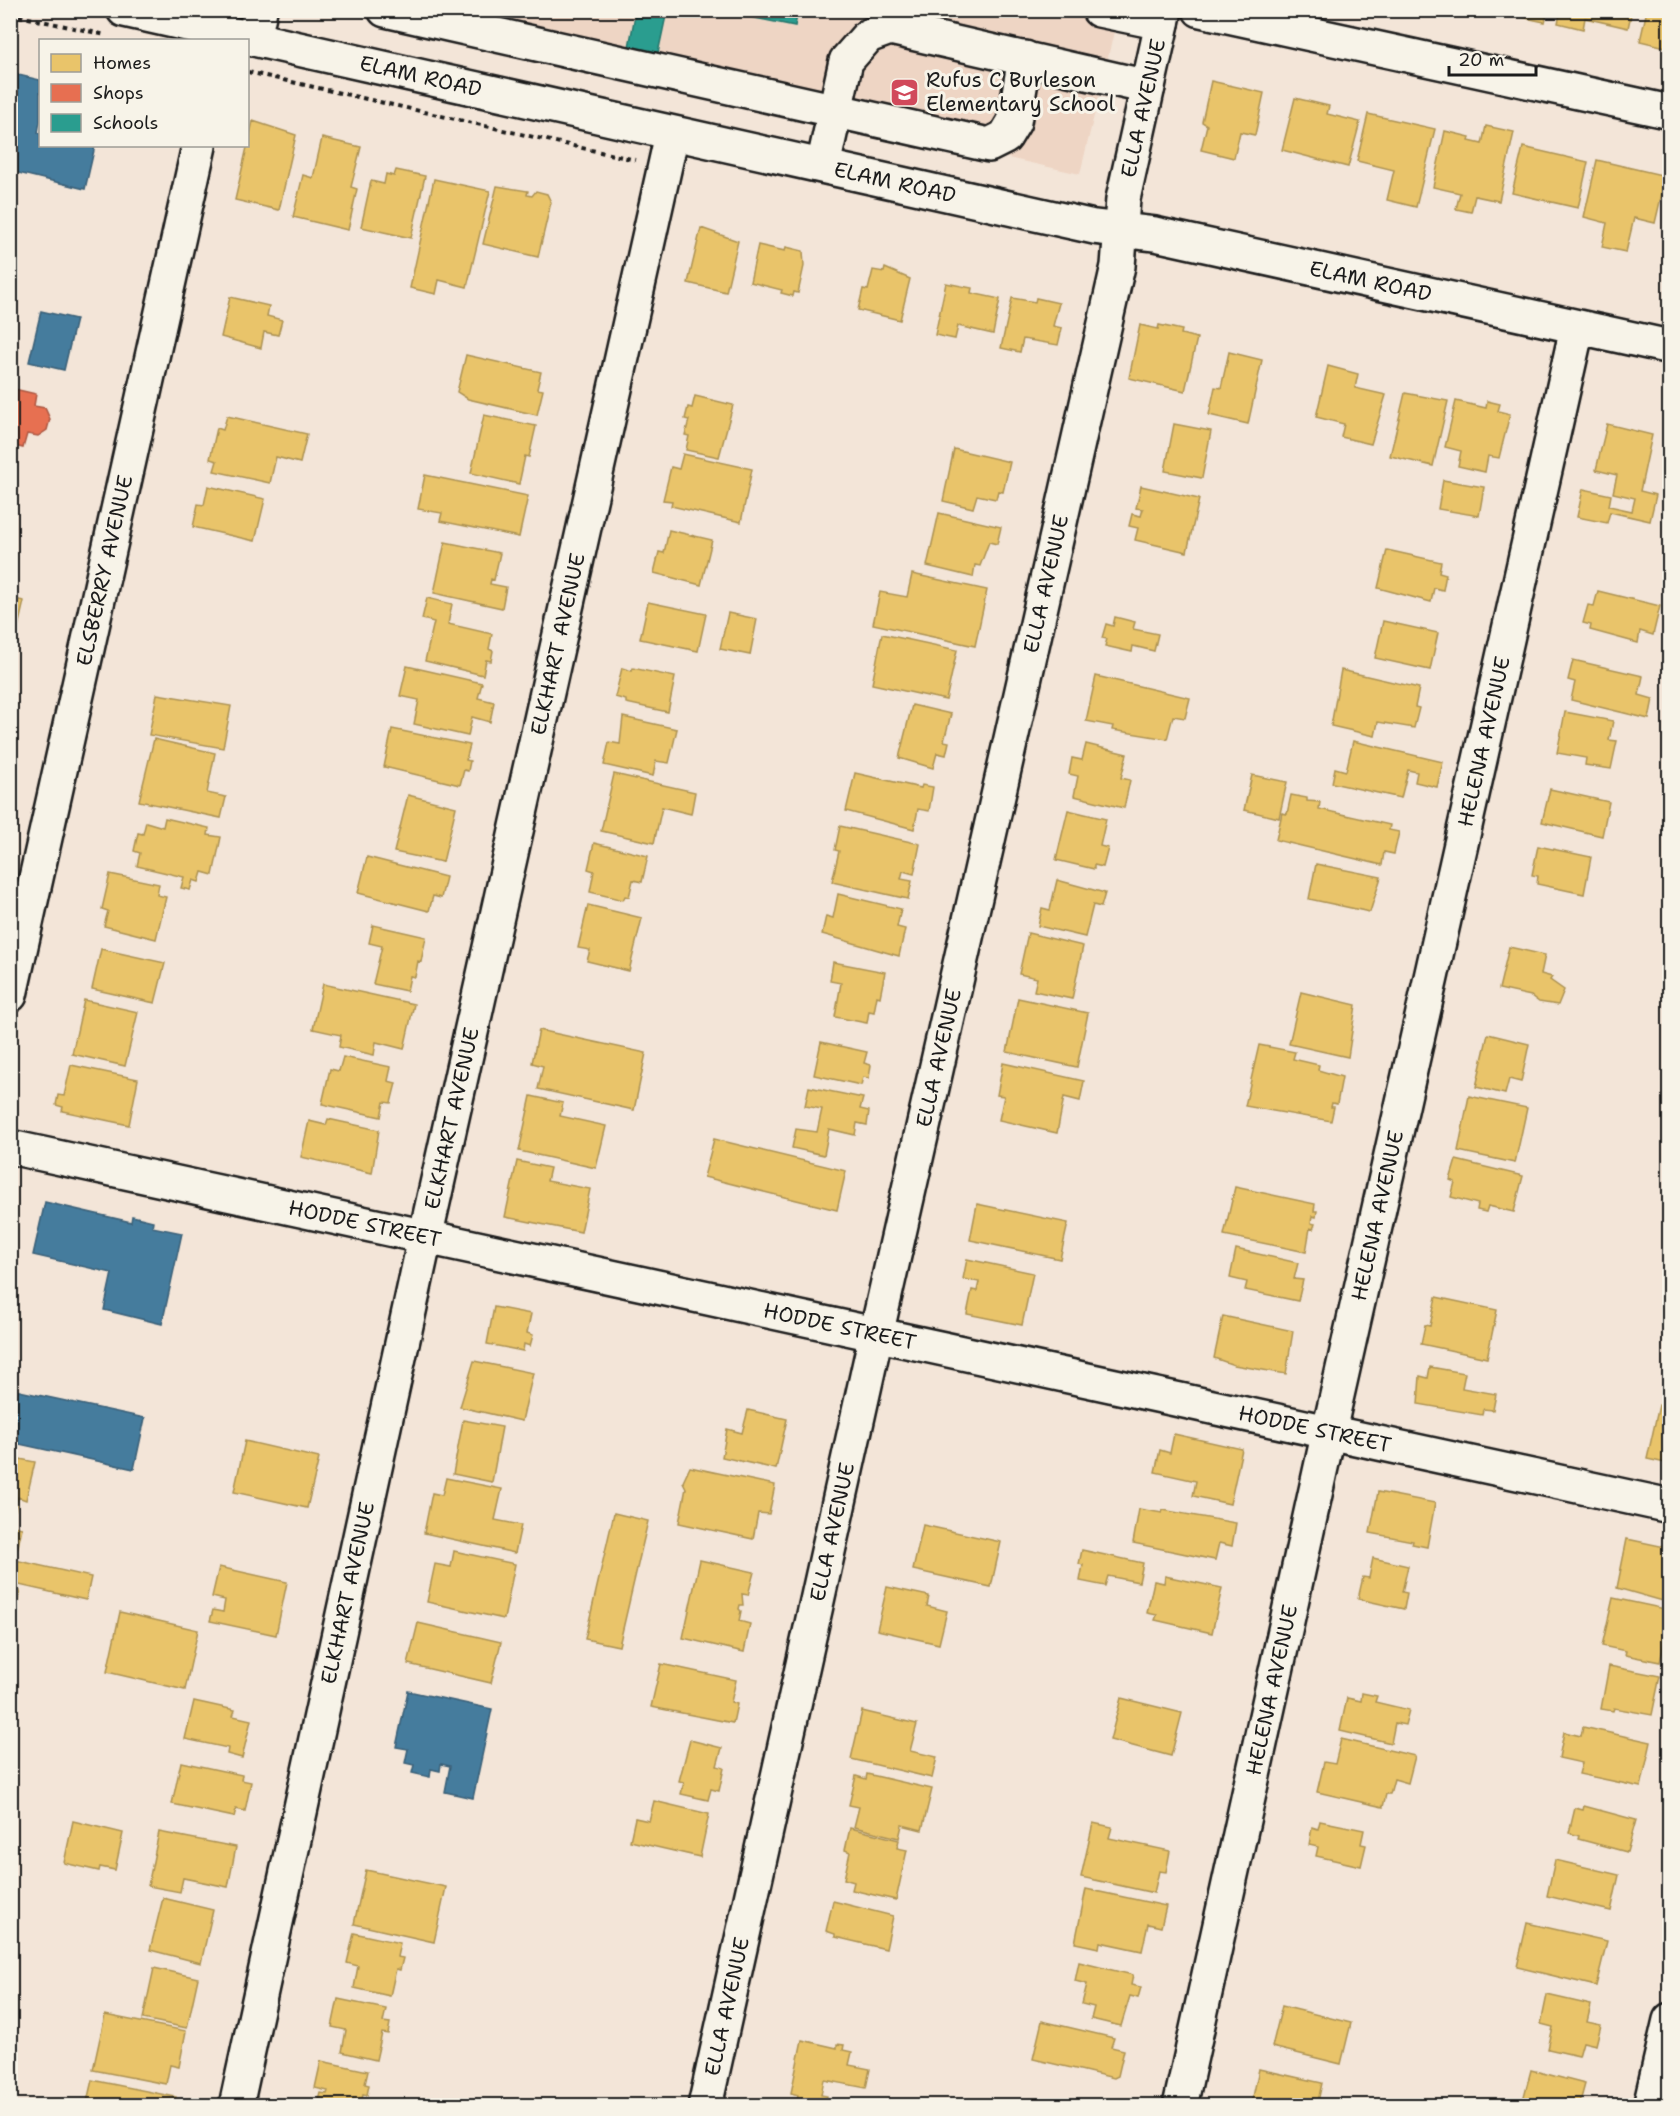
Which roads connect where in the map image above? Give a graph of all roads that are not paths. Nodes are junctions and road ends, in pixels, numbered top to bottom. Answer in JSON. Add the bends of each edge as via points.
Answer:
{"nodes":[{"id":1,"x":385,"y":10,"type":"edge"},
{"id":2,"x":1099,"y":10,"type":"edge"},
{"id":3,"x":1200,"y":10,"type":"edge"},
{"id":4,"x":1163,"y":17,"type":"edge"},
{"id":5,"x":119,"y":24,"type":"edge"},
{"id":6,"x":240,"y":31,"type":"edge"},
{"id":7,"x":1025,"y":58,"type":"junction"},
{"id":8,"x":1148,"y":87,"type":"junction"},
{"id":9,"x":836,"y":110,"type":"junction"},
{"id":10,"x":1670,"y":112,"type":"edge"},
{"id":11,"x":672,"y":134,"type":"junction"},
{"id":12,"x":199,"y":147,"type":"edge"},
{"id":13,"x":823,"y":166,"type":"junction"},
{"id":14,"x":1122,"y":230,"type":"junction"},
{"id":15,"x":1577,"y":328,"type":"junction"},
{"id":16,"x":1670,"y":347,"type":"edge"},
{"id":17,"x":10,"y":995,"type":"edge"},
{"id":18,"x":10,"y":1147,"type":"edge"},
{"id":19,"x":425,"y":1238,"type":"junction"},
{"id":20,"x":876,"y":1335,"type":"junction"},
{"id":21,"x":1329,"y":1431,"type":"junction"},
{"id":22,"x":1670,"y":1506,"type":"edge"},
{"id":23,"x":1670,"y":2020,"type":"edge"},
{"id":24,"x":236,"y":2106,"type":"edge"},
{"id":25,"x":705,"y":2106,"type":"edge"},
{"id":26,"x":1180,"y":2106,"type":"edge"},
{"id":27,"x":1650,"y":2106,"type":"edge"}],
"edges":[{"from":1,"to":9,"type":"street"},
{"from":2,"to":4,"type":"street"},
{"from":3,"to":10,"type":"street"},
{"from":4,"to":8,"type":"street","name":"ELLA AVENUE"},
{"from":5,"to":6,"type":"street","name":"ELAM ROAD"},
{"from":6,"to":11,"type":"street","name":"ELAM ROAD"},
{"from":7,"to":8,"type":"street"},
{"from":7,"to":9,"type":"street","via":[[890,28],[868,36],[846,61]]},
{"from":7,"to":9,"type":"street","via":[[1014,122],[1005,137],[989,145]]},
{"from":8,"to":14,"type":"street","name":"ELLA AVENUE","via":[[1124,199]]},
{"from":9,"to":13,"type":"street"},
{"from":11,"to":13,"type":"street","name":"ELAM ROAD"},
{"from":11,"to":19,"type":"street","name":"ELKHART AVENUE"},
{"from":12,"to":17,"type":"street","name":"ELSBERRY AVENUE"},
{"from":13,"to":14,"type":"street","name":"ELAM ROAD"},
{"from":14,"to":15,"type":"street","name":"ELAM ROAD","via":[[1155,234]]},
{"from":14,"to":20,"type":"street","name":"ELLA AVENUE","via":[[1118,266]]},
{"from":15,"to":16,"type":"street","name":"ELAM ROAD"},
{"from":15,"to":21,"type":"street","name":"HELENA AVENUE"},
{"from":18,"to":19,"type":"street","name":"HODDE STREET"},
{"from":19,"to":20,"type":"street","name":"HODDE STREET"},
{"from":19,"to":24,"type":"street","name":"ELKHART AVENUE"},
{"from":20,"to":21,"type":"street","name":"HODDE STREET"},
{"from":20,"to":25,"type":"street","name":"ELLA AVENUE"},
{"from":21,"to":22,"type":"street","name":"HODDE STREET"},
{"from":21,"to":26,"type":"street","name":"HELENA AVENUE"},
{"from":23,"to":27,"type":"street"}]}
